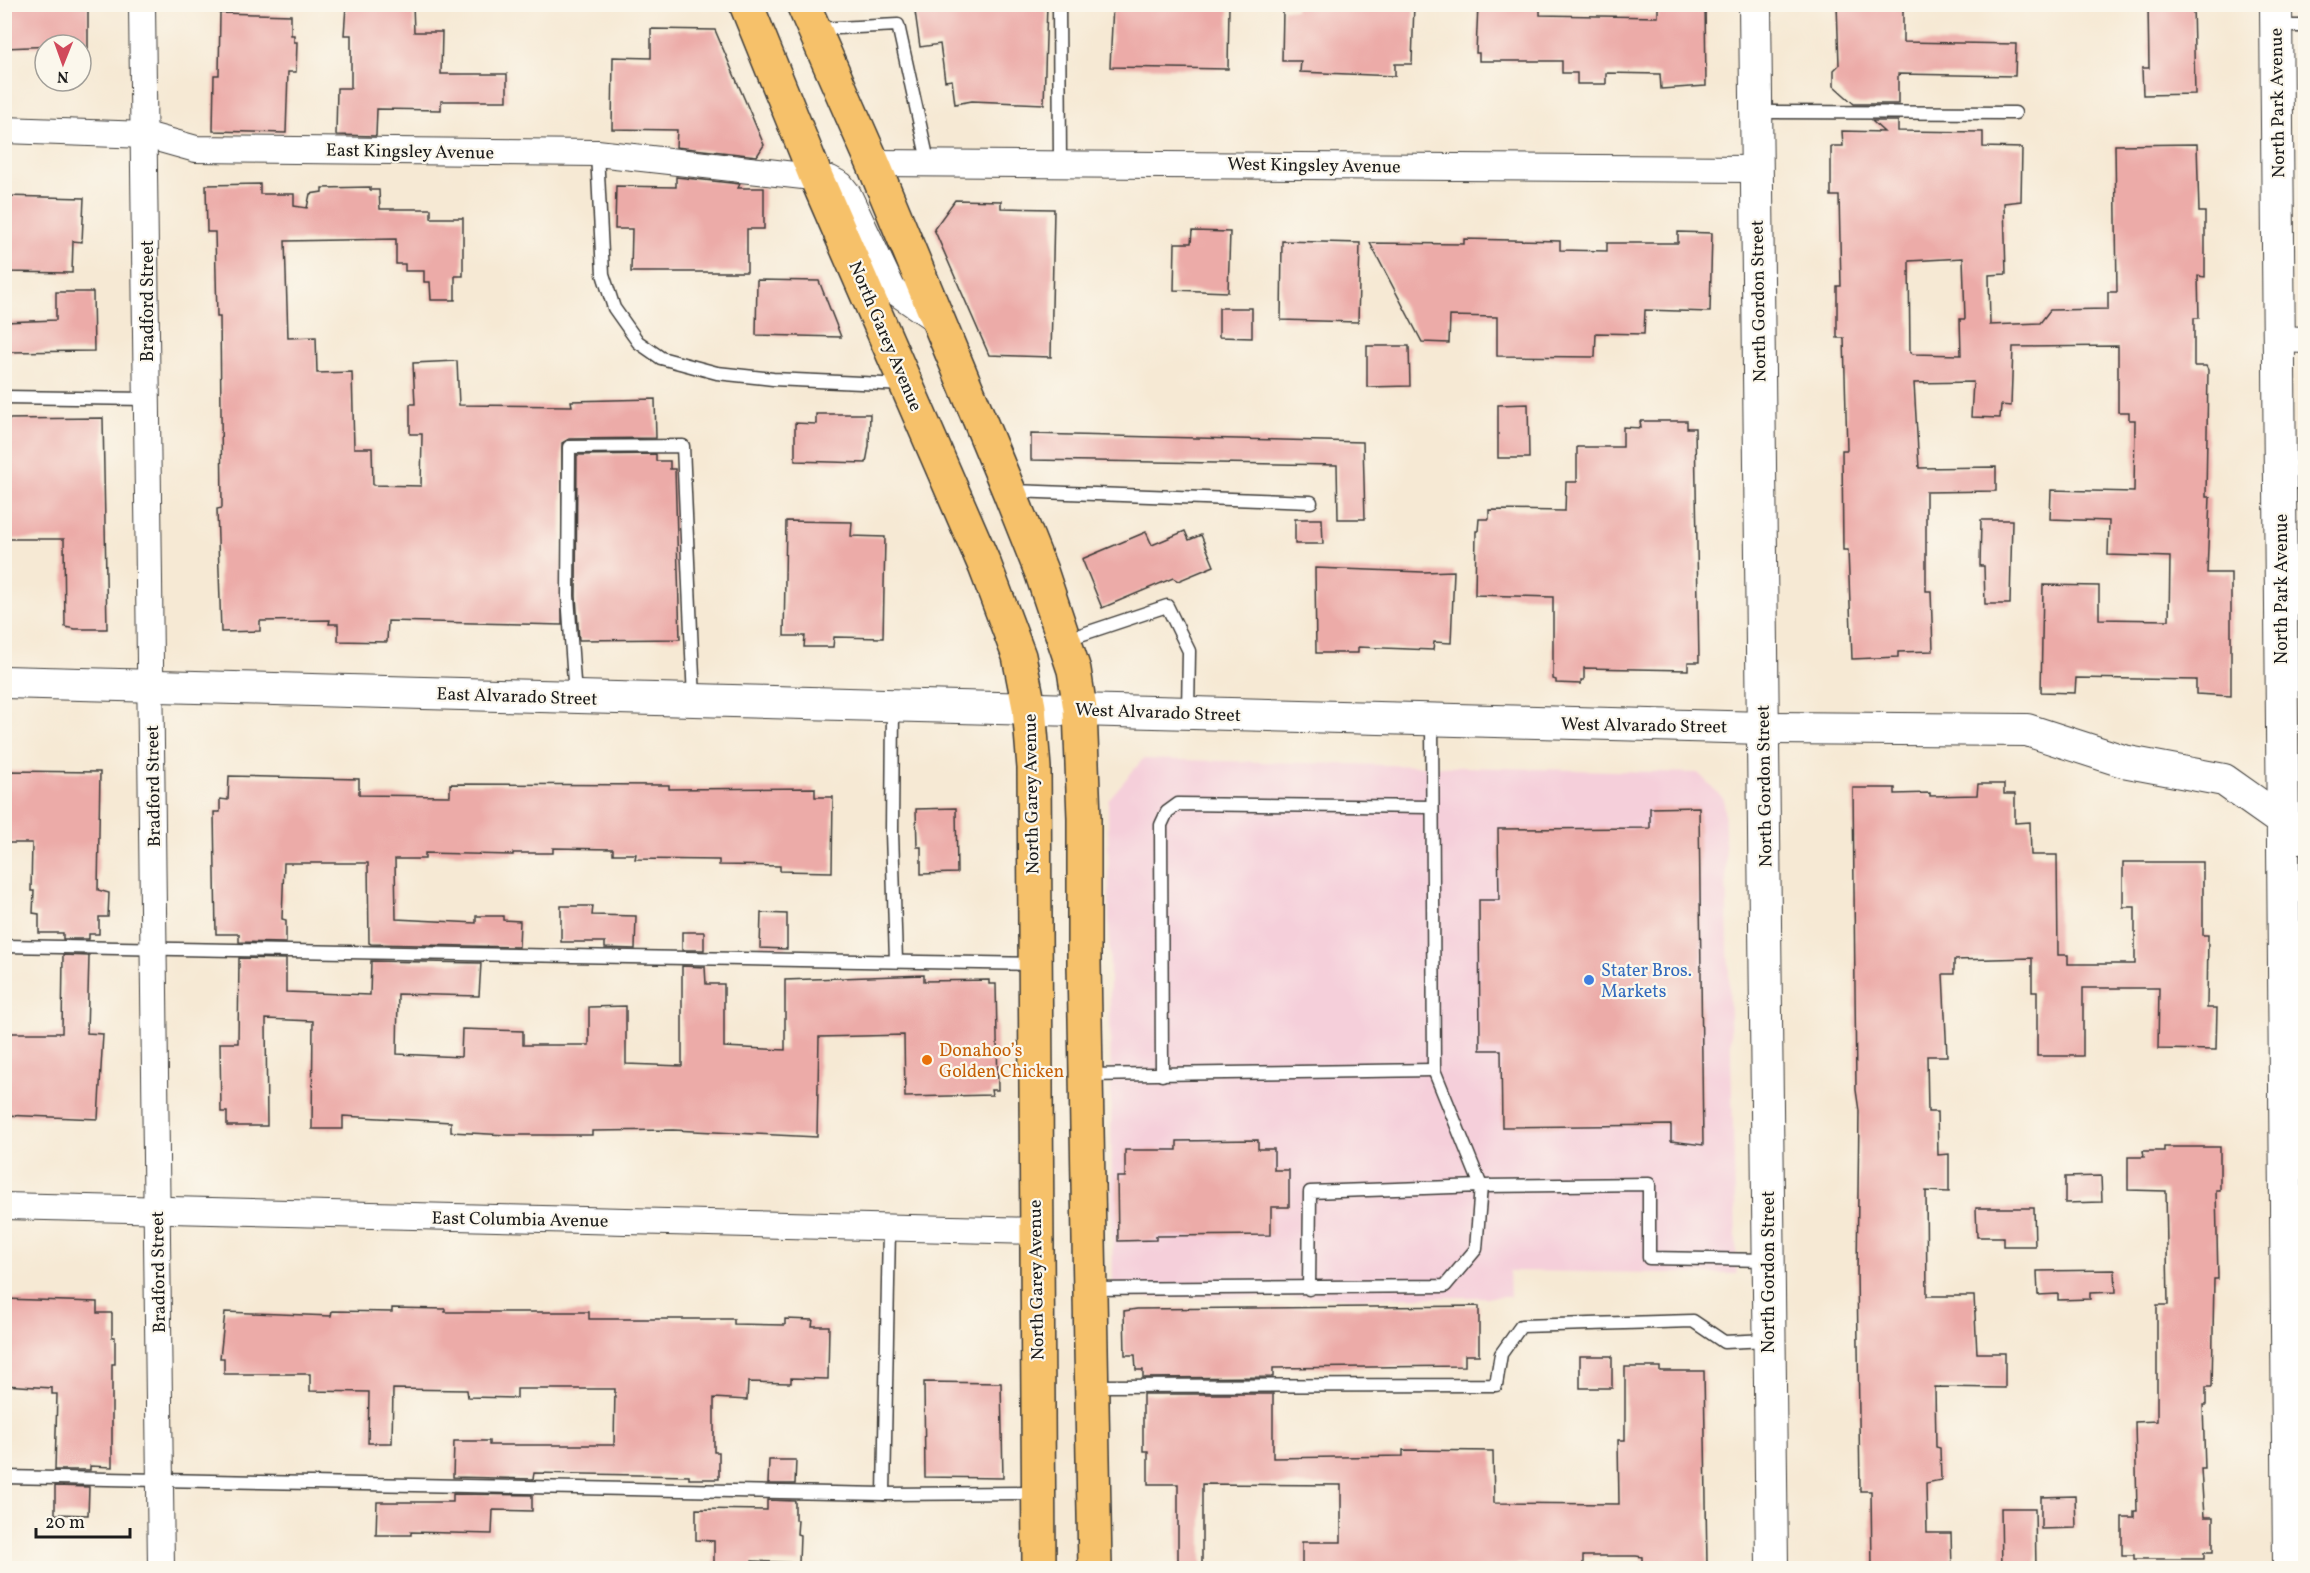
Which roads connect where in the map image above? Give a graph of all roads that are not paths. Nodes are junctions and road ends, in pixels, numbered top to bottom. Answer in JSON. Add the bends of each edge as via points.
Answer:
{"nodes":[{"id":1,"x":142,"y":4,"type":"edge"},
{"id":2,"x":746,"y":4,"type":"edge"},
{"id":3,"x":1059,"y":4,"type":"edge"},
{"id":4,"x":1755,"y":4,"type":"edge"},
{"id":5,"x":808,"y":17,"type":"edge"},
{"id":6,"x":2286,"y":19,"type":"edge"},
{"id":7,"x":1756,"y":112,"type":"junction"},
{"id":8,"x":2015,"y":113,"type":"dead end"},
{"id":9,"x":4,"y":130,"type":"edge"},
{"id":10,"x":146,"y":135,"type":"junction"},
{"id":11,"x":597,"y":153,"type":"junction"},
{"id":12,"x":928,"y":161,"type":"junction"},
{"id":13,"x":1060,"y":162,"type":"junction"},
{"id":14,"x":873,"y":163,"type":"junction"},
{"id":15,"x":1756,"y":169,"type":"junction"},
{"id":16,"x":816,"y":177,"type":"junction"},
{"id":17,"x":939,"y":322,"type":"junction"},
{"id":18,"x":2292,"y":340,"type":"edge"},
{"id":19,"x":907,"y":385,"type":"junction"},
{"id":20,"x":4,"y":397,"type":"edge"},
{"id":21,"x":147,"y":399,"type":"junction"},
{"id":22,"x":1009,"y":491,"type":"junction"},
{"id":23,"x":1311,"y":502,"type":"dead end"},
{"id":24,"x":1065,"y":640,"type":"junction"},
{"id":25,"x":4,"y":682,"type":"edge"},
{"id":26,"x":152,"y":686,"type":"junction"},
{"id":27,"x":575,"y":697,"type":"junction"},
{"id":28,"x":694,"y":700,"type":"junction"},
{"id":29,"x":893,"y":705,"type":"junction"},
{"id":30,"x":1029,"y":707,"type":"junction"},
{"id":31,"x":1080,"y":709,"type":"junction"},
{"id":32,"x":1188,"y":713,"type":"junction"},
{"id":33,"x":1432,"y":720,"type":"junction"},
{"id":34,"x":1764,"y":729,"type":"junction"},
{"id":35,"x":1432,"y":807,"type":"junction"},
{"id":36,"x":2294,"y":830,"type":"edge"},
{"id":37,"x":4,"y":946,"type":"edge"},
{"id":38,"x":155,"y":949,"type":"junction"},
{"id":39,"x":896,"y":961,"type":"junction"},
{"id":40,"x":1033,"y":964,"type":"junction"},
{"id":41,"x":1434,"y":1070,"type":"junction"},
{"id":42,"x":1085,"y":1075,"type":"junction"},
{"id":43,"x":1162,"y":1075,"type":"junction"},
{"id":44,"x":1480,"y":1186,"type":"junction"},
{"id":45,"x":4,"y":1206,"type":"edge"},
{"id":46,"x":157,"y":1210,"type":"junction"},
{"id":47,"x":889,"y":1228,"type":"junction"},
{"id":48,"x":1035,"y":1231,"type":"junction"},
{"id":49,"x":1769,"y":1260,"type":"junction"},
{"id":50,"x":1309,"y":1288,"type":"junction"},
{"id":51,"x":1089,"y":1289,"type":"junction"},
{"id":52,"x":1769,"y":1340,"type":"junction"},
{"id":53,"x":1090,"y":1386,"type":"junction"},
{"id":54,"x":4,"y":1477,"type":"edge"},
{"id":55,"x":160,"y":1482,"type":"junction"},
{"id":56,"x":1038,"y":1493,"type":"junction"},
{"id":57,"x":884,"y":1494,"type":"junction"},
{"id":58,"x":161,"y":1569,"type":"edge"},
{"id":59,"x":1039,"y":1569,"type":"edge"},
{"id":60,"x":1095,"y":1569,"type":"edge"},
{"id":61,"x":1772,"y":1569,"type":"edge"},
{"id":62,"x":2289,"y":1569,"type":"edge"}],
"edges":[{"from":1,"to":10,"type":"street","name":"Bradford Street"},
{"from":2,"to":16,"type":"main road","name":"North Garey Avenue"},
{"from":3,"to":13,"type":"lane"},
{"from":4,"to":7,"type":"street","name":"North Gordon Street"},
{"from":5,"to":12,"type":"lane","via":[[898,25]]},
{"from":5,"to":14,"type":"main road"},
{"from":6,"to":18,"type":"street","name":"North Park Avenue"},
{"from":7,"to":8,"type":"lane"},
{"from":7,"to":15,"type":"street","name":"North Gordon Street"},
{"from":9,"to":10,"type":"street","name":"East Kingsley Avenue"},
{"from":10,"to":11,"type":"street","name":"East Kingsley Avenue","via":[[196,149]]},
{"from":10,"to":21,"type":"street","name":"Bradford Street"},
{"from":11,"to":16,"type":"street","name":"East Kingsley Avenue"},
{"from":11,"to":19,"type":"lane","via":[[603,274],[614,308],[638,342],[661,358],[717,373]]},
{"from":12,"to":13,"type":"street","name":"West Kingsley Avenue"},
{"from":12,"to":14,"type":"street","name":"West Kingsley Avenue"},
{"from":13,"to":15,"type":"street","name":"West Kingsley Avenue"},
{"from":14,"to":17,"type":"main road"},
{"from":15,"to":34,"type":"street","name":"North Gordon Street"},
{"from":16,"to":17,"type":"street","name":"East Kingsley Avenue","via":[[841,184],[893,290]]},
{"from":16,"to":19,"type":"main road","name":"North Garey Avenue"},
{"from":17,"to":22,"type":"main road"},
{"from":18,"to":36,"type":"street","name":"North Park Avenue"},
{"from":19,"to":30,"type":"main road","name":"North Garey Avenue","via":[[1009,625]]},
{"from":20,"to":21,"type":"lane"},
{"from":21,"to":26,"type":"street","name":"Bradford Street"},
{"from":22,"to":23,"type":"lane"},
{"from":22,"to":24,"type":"main road"},
{"from":24,"to":31,"type":"main road"},
{"from":24,"to":32,"type":"lane","via":[[1167,606],[1189,651]]},
{"from":25,"to":26,"type":"street","name":"East Alvarado Street"},
{"from":26,"to":27,"type":"street","name":"East Alvarado Street"},
{"from":26,"to":38,"type":"street","name":"Bradford Street"},
{"from":27,"to":28,"type":"street","name":"East Alvarado Street"},
{"from":27,"to":28,"type":"lane","via":[[568,596],[569,447],[683,446]]},
{"from":28,"to":29,"type":"street","name":"East Alvarado Street"},
{"from":29,"to":30,"type":"street","name":"East Alvarado Street"},
{"from":29,"to":39,"type":"lane"},
{"from":30,"to":31,"type":"street","name":"West Alvarado Street"},
{"from":30,"to":40,"type":"main road","name":"North Garey Avenue","via":[[1034,768]]},
{"from":31,"to":32,"type":"street","name":"West Alvarado Street"},
{"from":31,"to":42,"type":"main road"},
{"from":32,"to":33,"type":"street","name":"West Alvarado Street"},
{"from":33,"to":34,"type":"street","name":"West Alvarado Street"},
{"from":33,"to":35,"type":"lane"},
{"from":34,"to":36,"type":"street","name":"West Alvarado Street","via":[[2027,730],[2123,761],[2224,780]]},
{"from":34,"to":49,"type":"street","name":"North Gordon Street"},
{"from":35,"to":41,"type":"lane"},
{"from":35,"to":43,"type":"lane","via":[[1178,804],[1167,812],[1161,825]]},
{"from":36,"to":62,"type":"street","name":"North Park Avenue"},
{"from":37,"to":38,"type":"lane"},
{"from":38,"to":39,"type":"lane"},
{"from":38,"to":46,"type":"street","name":"Bradford Street"},
{"from":39,"to":40,"type":"lane"},
{"from":40,"to":48,"type":"main road","name":"North Garey Avenue"},
{"from":41,"to":43,"type":"lane"},
{"from":41,"to":44,"type":"lane"},
{"from":42,"to":43,"type":"lane"},
{"from":42,"to":51,"type":"main road"},
{"from":44,"to":49,"type":"lane","via":[[1649,1184],[1649,1258]]},
{"from":44,"to":50,"type":"lane","via":[[1476,1249],[1444,1286]]},
{"from":44,"to":50,"type":"lane","via":[[1310,1192]]},
{"from":45,"to":46,"type":"street","name":"East Columbia Avenue"},
{"from":46,"to":47,"type":"street","name":"East Columbia Avenue"},
{"from":46,"to":55,"type":"street","name":"Bradford Street"},
{"from":47,"to":48,"type":"street","name":"East Columbia Avenue"},
{"from":47,"to":57,"type":"lane"},
{"from":48,"to":56,"type":"main road","name":"North Garey Avenue"},
{"from":49,"to":52,"type":"street","name":"North Gordon Street"},
{"from":50,"to":51,"type":"lane"},
{"from":51,"to":53,"type":"main road"},
{"from":52,"to":53,"type":"lane","via":[[1724,1342],[1693,1321],[1521,1326],[1501,1354],[1496,1384]]},
{"from":52,"to":61,"type":"street","name":"North Gordon Street"},
{"from":53,"to":60,"type":"main road"},
{"from":54,"to":55,"type":"lane"},
{"from":55,"to":57,"type":"lane"},
{"from":55,"to":58,"type":"street","name":"Bradford Street"},
{"from":56,"to":57,"type":"lane"},
{"from":56,"to":59,"type":"main road","name":"North Garey Avenue"}]}
